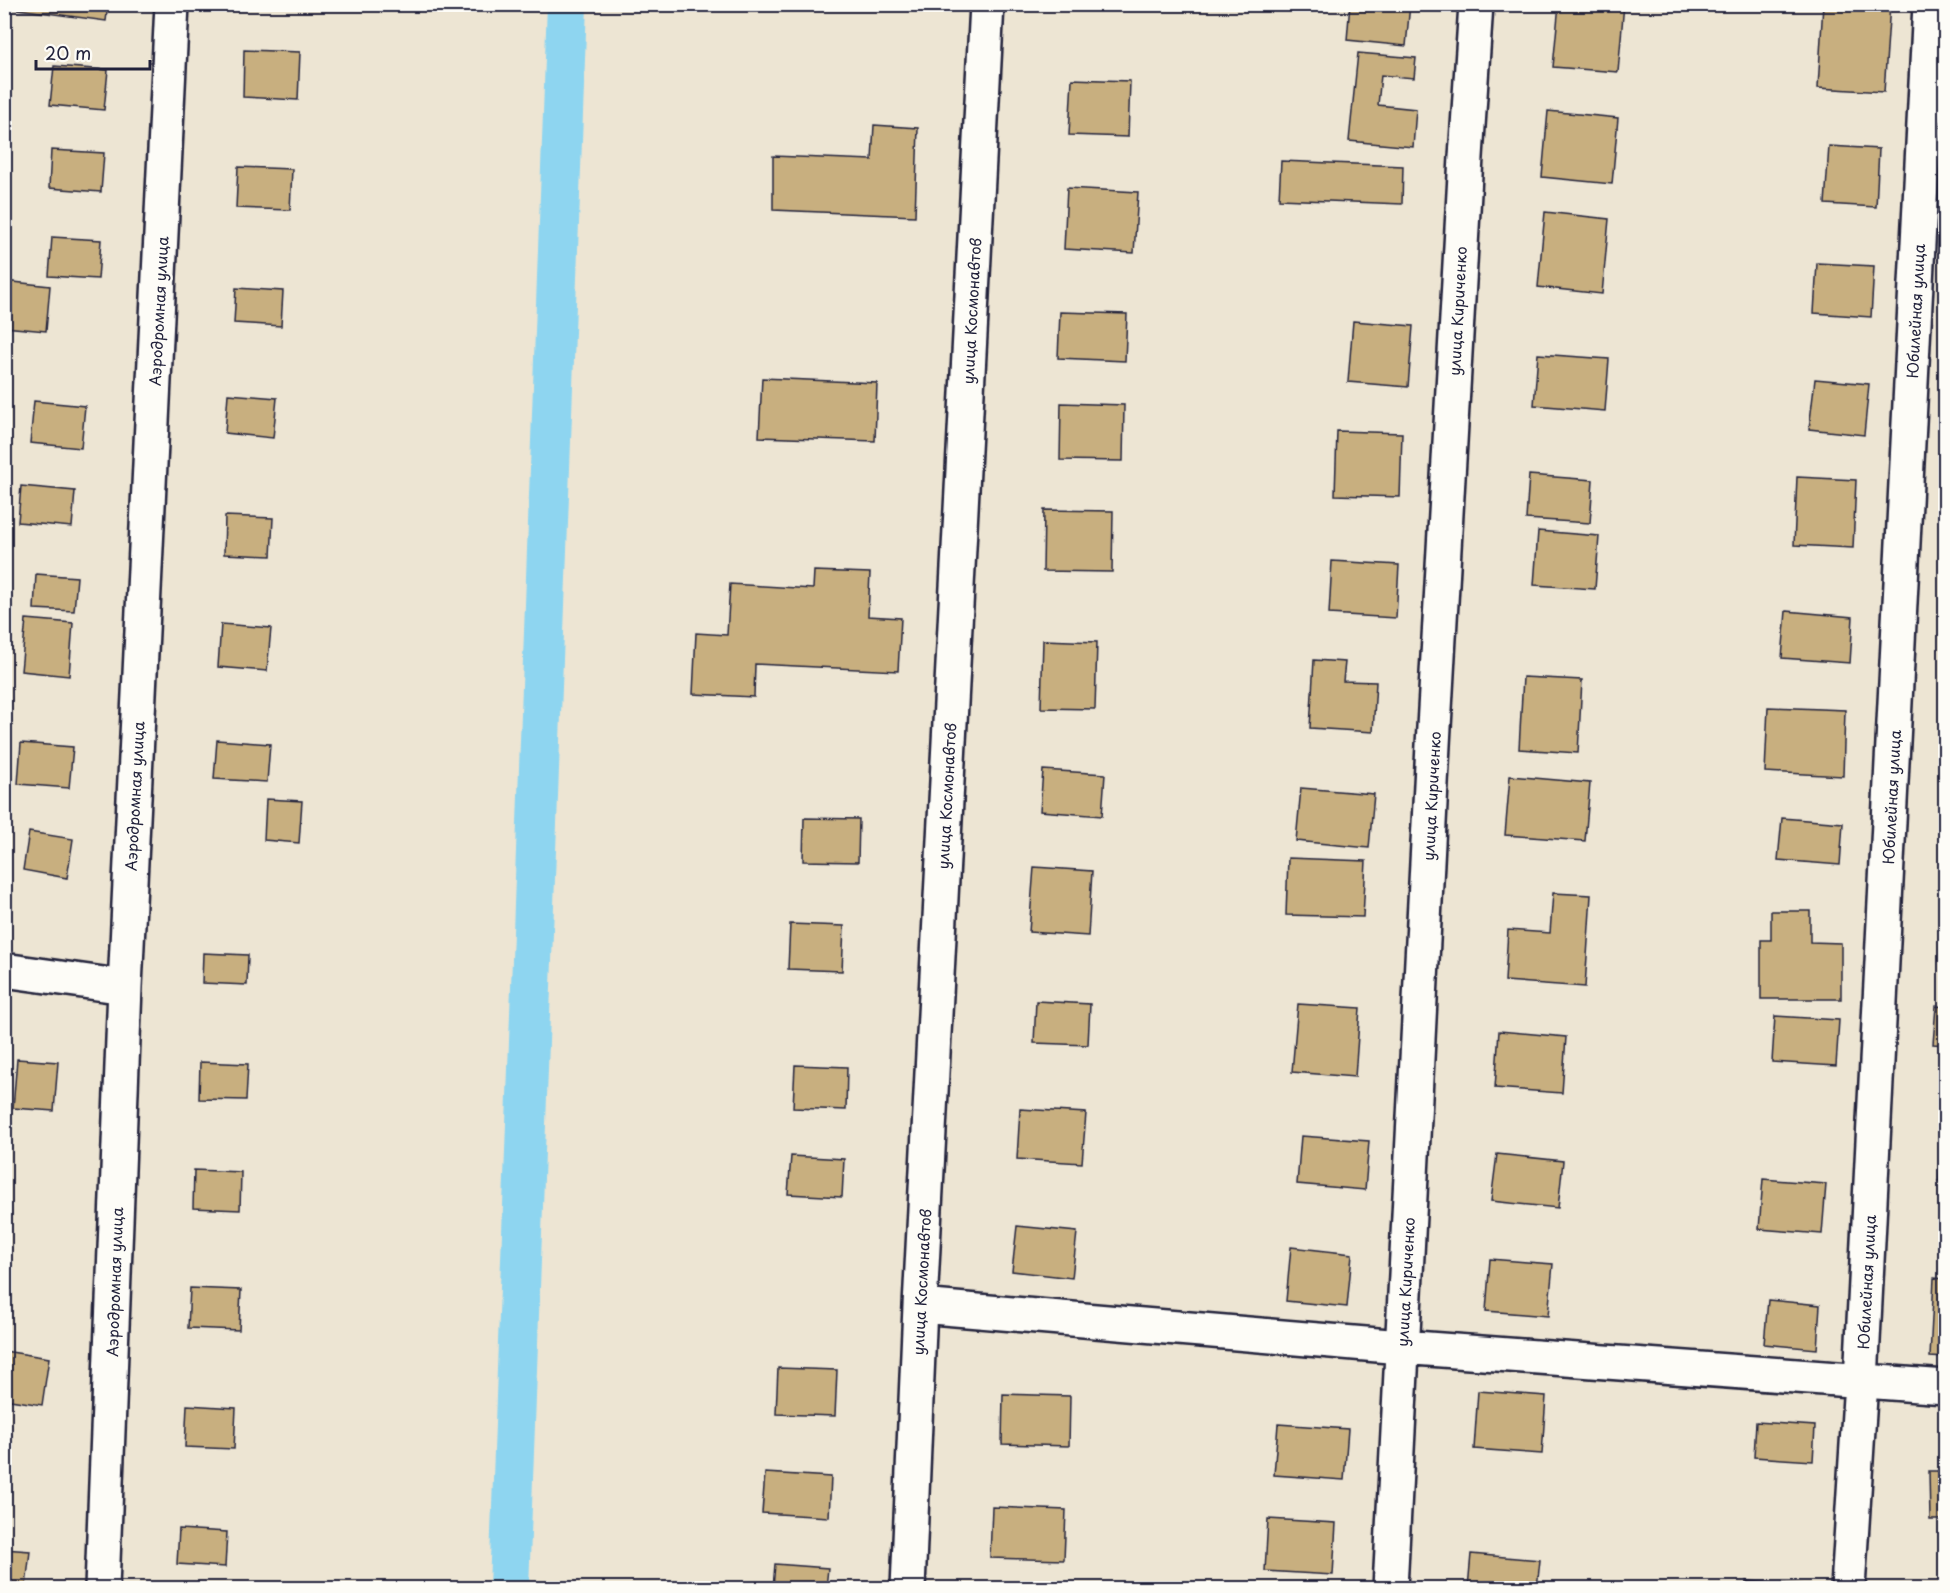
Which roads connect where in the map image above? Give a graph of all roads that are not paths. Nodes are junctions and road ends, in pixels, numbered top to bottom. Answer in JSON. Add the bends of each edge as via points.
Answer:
{"nodes":[{"id":1,"x":172,"y":4,"type":"edge"},
{"id":2,"x":987,"y":4,"type":"edge"},
{"id":3,"x":1476,"y":4,"type":"edge"},
{"id":4,"x":1930,"y":4,"type":"edge"},
{"id":5,"x":4,"y":970,"type":"edge"},
{"id":6,"x":125,"y":987,"type":"junction"},
{"id":7,"x":920,"y":1306,"type":"junction"},
{"id":8,"x":1401,"y":1347,"type":"junction"},
{"id":9,"x":1862,"y":1381,"type":"junction"},
{"id":10,"x":1946,"y":1387,"type":"edge"},
{"id":11,"x":102,"y":1588,"type":"edge"},
{"id":12,"x":908,"y":1588,"type":"edge"},
{"id":13,"x":1390,"y":1588,"type":"edge"},
{"id":14,"x":1848,"y":1588,"type":"edge"}],
"edges":[{"from":1,"to":6,"type":"street","name":"Аэродромная улица"},
{"from":2,"to":7,"type":"street","name":"улица Космонавтов"},
{"from":3,"to":8,"type":"street","name":"улица Кириченко"},
{"from":4,"to":9,"type":"street","name":"Юбилейная улица"},
{"from":5,"to":6,"type":"street"},
{"from":6,"to":11,"type":"street","name":"Аэродромная улица"},
{"from":7,"to":8,"type":"street"},
{"from":7,"to":12,"type":"street","name":"улица Космонавтов"},
{"from":8,"to":9,"type":"street"},
{"from":8,"to":13,"type":"street","name":"улица Кириченко"},
{"from":9,"to":10,"type":"street"},
{"from":9,"to":14,"type":"street","name":"Юбилейная улица"}]}
